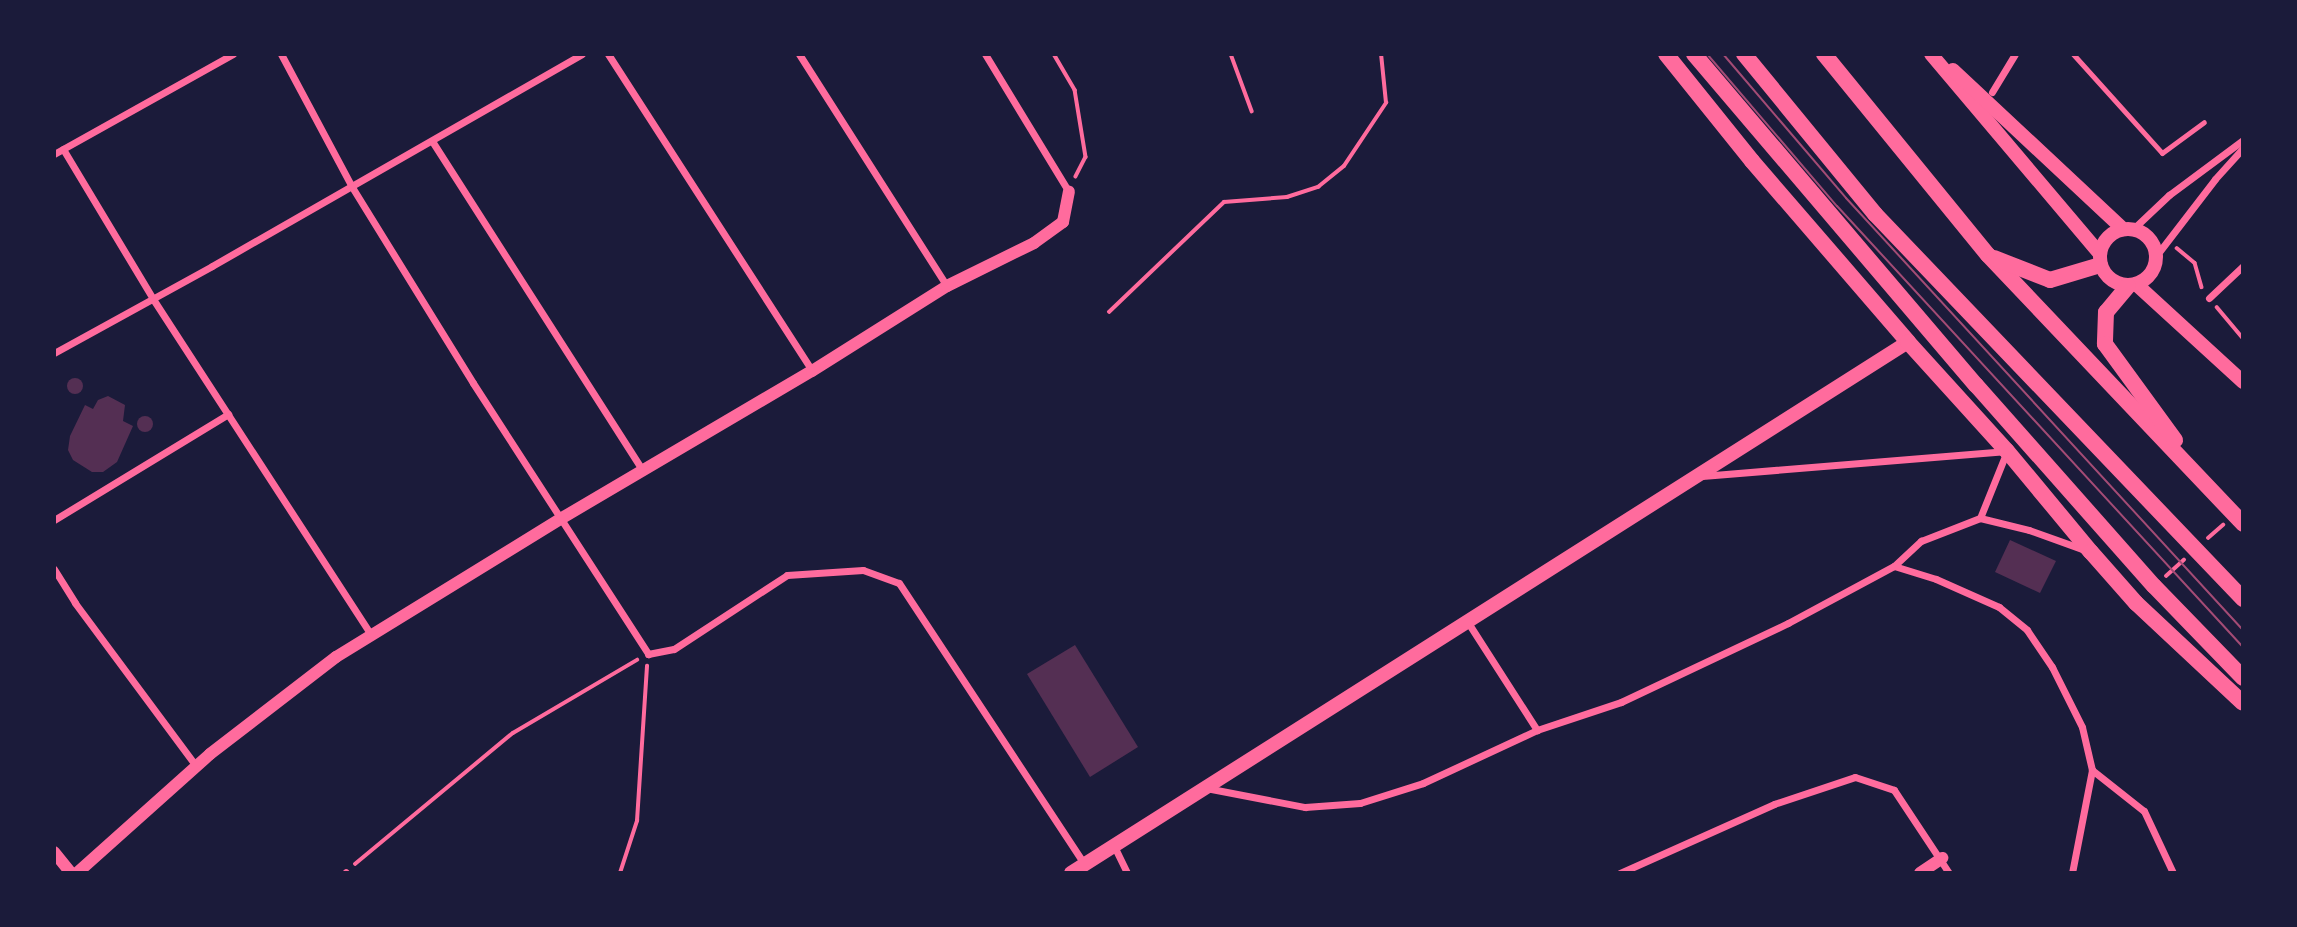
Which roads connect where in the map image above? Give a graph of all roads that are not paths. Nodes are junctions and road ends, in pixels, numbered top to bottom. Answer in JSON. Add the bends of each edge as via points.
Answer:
{"nodes":[{"id":1,"x":233,"y":54,"type":"edge"},
{"id":2,"x":281,"y":54,"type":"edge"},
{"id":3,"x":582,"y":54,"type":"edge"},
{"id":4,"x":608,"y":54,"type":"edge"},
{"id":5,"x":799,"y":54,"type":"edge"},
{"id":6,"x":985,"y":54,"type":"edge"},
{"id":7,"x":1667,"y":54,"type":"edge"},
{"id":8,"x":1694,"y":54,"type":"edge"},
{"id":9,"x":1744,"y":54,"type":"edge"},
{"id":10,"x":1824,"y":54,"type":"edge"},
{"id":11,"x":1934,"y":54,"type":"edge"},
{"id":12,"x":2015,"y":54,"type":"edge"},
{"id":13,"x":2073,"y":54,"type":"edge"},
{"id":14,"x":1992,"y":92,"type":"dead end"},
{"id":15,"x":2204,"y":122,"type":"dead end"},
{"id":16,"x":2243,"y":140,"type":"edge"},
{"id":17,"x":432,"y":141,"type":"junction"},
{"id":18,"x":2243,"y":148,"type":"edge"},
{"id":19,"x":63,"y":149,"type":"junction"},
{"id":20,"x":54,"y":154,"type":"edge"},
{"id":21,"x":352,"y":187,"type":"junction"},
{"id":22,"x":1069,"y":192,"type":"joint"},
{"id":23,"x":2128,"y":229,"type":"junction"},
{"id":24,"x":1988,"y":255,"type":"junction"},
{"id":25,"x":2156,"y":256,"type":"junction"},
{"id":26,"x":2100,"y":259,"type":"junction"},
{"id":27,"x":2243,"y":266,"type":"edge"},
{"id":28,"x":2132,"y":285,"type":"junction"},
{"id":29,"x":947,"y":286,"type":"junction"},
{"id":30,"x":2209,"y":298,"type":"dead end"},
{"id":31,"x":153,"y":299,"type":"junction"},
{"id":32,"x":1908,"y":342,"type":"junction"},
{"id":33,"x":54,"y":352,"type":"edge"},
{"id":34,"x":812,"y":371,"type":"junction"},
{"id":35,"x":2243,"y":382,"type":"edge"},
{"id":36,"x":228,"y":414,"type":"junction"},
{"id":37,"x":2007,"y":451,"type":"junction"},
{"id":38,"x":643,"y":471,"type":"junction"},
{"id":39,"x":1698,"y":476,"type":"junction"},
{"id":40,"x":2214,"y":493,"type":"junction"},
{"id":41,"x":562,"y":518,"type":"junction"},
{"id":42,"x":1980,"y":518,"type":"junction"},
{"id":43,"x":54,"y":520,"type":"edge"},
{"id":44,"x":2243,"y":524,"type":"edge"},
{"id":45,"x":2091,"y":552,"type":"junction"},
{"id":46,"x":1894,"y":566,"type":"junction"},
{"id":47,"x":54,"y":569,"type":"edge"},
{"id":48,"x":2243,"y":599,"type":"edge"},
{"id":49,"x":1466,"y":621,"type":"junction"},
{"id":50,"x":372,"y":636,"type":"junction"},
{"id":51,"x":2243,"y":678,"type":"edge"},
{"id":52,"x":2243,"y":703,"type":"edge"},
{"id":53,"x":1537,"y":730,"type":"junction"},
{"id":54,"x":197,"y":767,"type":"junction"},
{"id":55,"x":2092,"y":770,"type":"junction"},
{"id":56,"x":1205,"y":788,"type":"junction"},
{"id":57,"x":1114,"y":846,"type":"junction"},
{"id":58,"x":54,"y":852,"type":"edge"},
{"id":59,"x":1942,"y":858,"type":"junction"},
{"id":60,"x":1084,"y":865,"type":"junction"},
{"id":61,"x":71,"y":873,"type":"edge"},
{"id":62,"x":77,"y":873,"type":"edge"},
{"id":63,"x":1071,"y":873,"type":"edge"},
{"id":64,"x":1127,"y":873,"type":"edge"},
{"id":65,"x":1620,"y":873,"type":"edge"},
{"id":66,"x":1920,"y":873,"type":"edge"},
{"id":67,"x":1949,"y":873,"type":"edge"},
{"id":68,"x":2072,"y":873,"type":"edge"},
{"id":69,"x":2174,"y":873,"type":"edge"}],
"edges":[{"from":1,"to":19,"type":"street"},
{"from":2,"to":21,"type":"street"},
{"from":3,"to":17,"type":"street"},
{"from":4,"to":34,"type":"street"},
{"from":5,"to":29,"type":"street"},
{"from":6,"to":22,"type":"street"},
{"from":7,"to":32,"type":"main road"},
{"from":8,"to":51,"type":"main road","via":[[2002,415]]},
{"from":9,"to":48,"type":"main road","via":[[1875,214]]},
{"from":10,"to":24,"type":"main road"},
{"from":11,"to":23,"type":"main road"},
{"from":11,"to":26,"type":"main road"},
{"from":12,"to":14,"type":"street"},
{"from":13,"to":15,"type":"lane","via":[[2162,153]]},
{"from":16,"to":23,"type":"street"},
{"from":17,"to":21,"type":"street"},
{"from":17,"to":38,"type":"street"},
{"from":18,"to":25,"type":"street"},
{"from":19,"to":20,"type":"street"},
{"from":19,"to":31,"type":"street"},
{"from":21,"to":31,"type":"street"},
{"from":21,"to":41,"type":"street"},
{"from":22,"to":29,"type":"street","via":[[1063,222],[1034,243]]},
{"from":23,"to":25,"type":"main road","via":[[2150,239]]},
{"from":23,"to":26,"type":"main road","via":[[2107,237]]},
{"from":24,"to":26,"type":"main road","via":[[2050,281]]},
{"from":24,"to":40,"type":"main road"},
{"from":25,"to":28,"type":"main road","via":[[2151,273]]},
{"from":26,"to":28,"type":"main road","via":[[2106,276]]},
{"from":27,"to":30,"type":"street"},
{"from":28,"to":35,"type":"main road"},
{"from":28,"to":40,"type":"main road","via":[[2106,312],[2105,344]]},
{"from":29,"to":34,"type":"street"},
{"from":31,"to":33,"type":"street"},
{"from":31,"to":36,"type":"street"},
{"from":32,"to":37,"type":"main road"},
{"from":32,"to":39,"type":"main road"},
{"from":34,"to":38,"type":"street"},
{"from":36,"to":43,"type":"street"},
{"from":36,"to":50,"type":"street"},
{"from":37,"to":39,"type":"street"},
{"from":37,"to":42,"type":"street"},
{"from":37,"to":45,"type":"main road"},
{"from":38,"to":41,"type":"street"},
{"from":39,"to":49,"type":"main road"},
{"from":40,"to":44,"type":"main road"},
{"from":41,"to":50,"type":"street"},
{"from":41,"to":60,"type":"street","via":[[648,654],[674,649],[788,575],[863,570],[899,583]]},
{"from":42,"to":45,"type":"street"},
{"from":42,"to":46,"type":"street","via":[[1921,541]]},
{"from":45,"to":52,"type":"main road","via":[[2136,603]]},
{"from":46,"to":53,"type":"street","via":[[1621,702]]},
{"from":46,"to":55,"type":"street","via":[[1999,607],[2027,630],[2082,727]]},
{"from":47,"to":54,"type":"street"},
{"from":49,"to":53,"type":"street"},
{"from":49,"to":56,"type":"main road"},
{"from":50,"to":54,"type":"street","via":[[337,657]]},
{"from":53,"to":56,"type":"street","via":[[1423,783],[1360,803],[1306,807]]},
{"from":54,"to":62,"type":"street"},
{"from":55,"to":68,"type":"street"},
{"from":55,"to":69,"type":"street","via":[[2144,811]]},
{"from":56,"to":57,"type":"main road"},
{"from":57,"to":60,"type":"main road"},
{"from":57,"to":64,"type":"street"},
{"from":58,"to":61,"type":"street"},
{"from":59,"to":65,"type":"street","via":[[1894,790],[1855,777],[1774,804]]},
{"from":59,"to":66,"type":"street"},
{"from":59,"to":67,"type":"street"},
{"from":60,"to":63,"type":"main road"}]}
